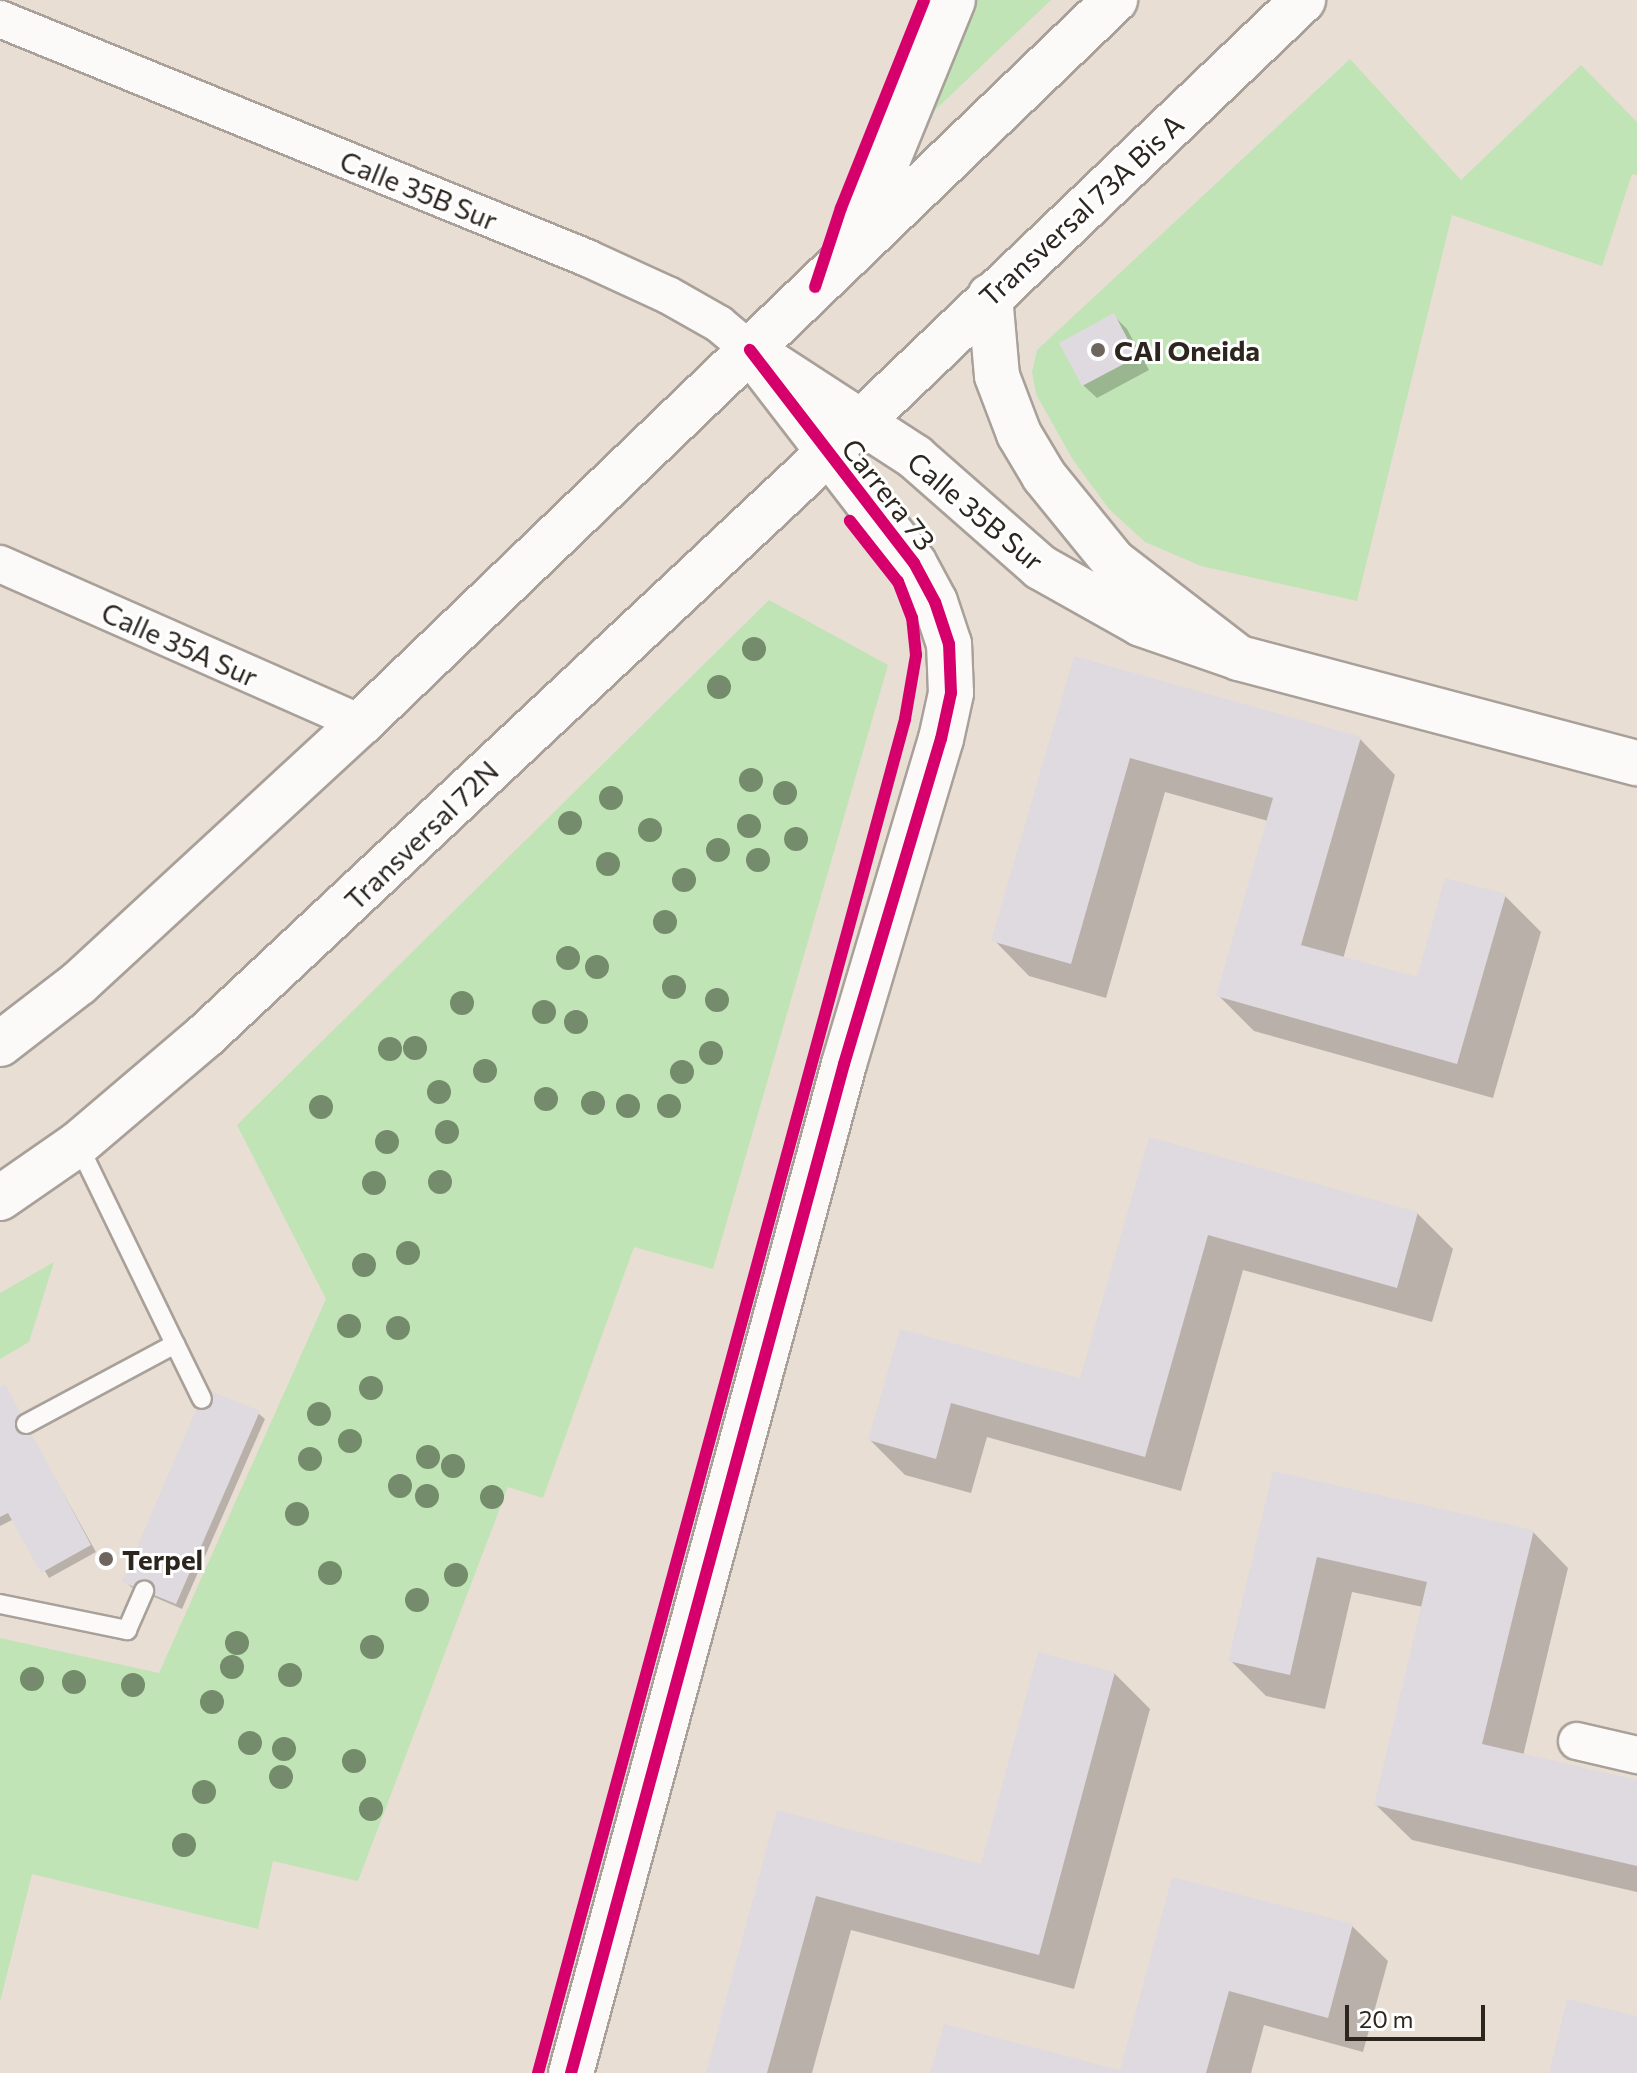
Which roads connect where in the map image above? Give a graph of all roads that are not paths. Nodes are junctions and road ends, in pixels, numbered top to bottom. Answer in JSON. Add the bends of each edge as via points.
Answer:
{"nodes":[{"id":1,"x":953,"y":0,"type":"edge"},
{"id":2,"x":1115,"y":0,"type":"edge"},
{"id":3,"x":1303,"y":0,"type":"edge"},
{"id":4,"x":0,"y":19,"type":"edge"},
{"id":5,"x":849,"y":255,"type":"junction"},
{"id":6,"x":990,"y":296,"type":"junction"},
{"id":7,"x":750,"y":350,"type":"junction"},
{"id":8,"x":860,"y":420,"type":"junction"},
{"id":9,"x":827,"y":454,"type":"junction"},
{"id":10,"x":0,"y":564,"type":"edge"},
{"id":11,"x":1239,"y":658,"type":"junction"},
{"id":12,"x":361,"y":723,"type":"junction"},
{"id":13,"x":1637,"y":763,"type":"edge"},
{"id":14,"x":0,"y":1044,"type":"edge"},
{"id":15,"x":78,"y":1144,"type":"junction"},
{"id":16,"x":0,"y":1198,"type":"edge"},
{"id":17,"x":175,"y":1344,"type":"junction"},
{"id":18,"x":202,"y":1399,"type":"dead end"},
{"id":19,"x":26,"y":1424,"type":"dead end"},
{"id":20,"x":144,"y":1591,"type":"dead end"},
{"id":21,"x":0,"y":1604,"type":"edge"},
{"id":22,"x":1577,"y":1741,"type":"dead end"},
{"id":23,"x":1637,"y":1755,"type":"edge"},
{"id":24,"x":571,"y":2073,"type":"edge"}],
"edges":[{"from":1,"to":5,"type":"main road"},
{"from":2,"to":5,"type":"main road"},
{"from":3,"to":6,"type":"main road","name":"Transversal 73A Bis A"},
{"from":4,"to":7,"type":"street","name":"Calle 35B Sur","via":[[587,258],[681,302]]},
{"from":5,"to":7,"type":"main road"},
{"from":6,"to":8,"type":"main road","name":"Transversal 73A Bis A"},
{"from":6,"to":11,"type":"main road","via":[[997,376],[1019,434],[1044,476],[1113,561]]},
{"from":7,"to":8,"type":"main road","name":"Calle 35B Sur"},
{"from":7,"to":9,"type":"main road","name":"Carrera 73"},
{"from":7,"to":12,"type":"main road"},
{"from":8,"to":9,"type":"main road","name":"Transversal 73A Bis A"},
{"from":8,"to":11,"type":"main road","name":"Calle 35B Sur","via":[[915,457],[1040,567],[1141,624]]},
{"from":9,"to":15,"type":"main road","name":"Transversal 72N","via":[[264,983]]},
{"from":9,"to":24,"type":"main road","name":"Carrera 73","via":[[914,563],[935,602],[949,644],[951,693],[840,1079]]},
{"from":10,"to":12,"type":"street","name":"Calle 35A Sur"},
{"from":11,"to":13,"type":"main road","name":"Calle 35B Sur"},
{"from":12,"to":14,"type":"main road","via":[[79,983]]},
{"from":15,"to":16,"type":"main road","name":"Transversal 72N"},
{"from":15,"to":17,"type":"lane"},
{"from":17,"to":18,"type":"lane"},
{"from":17,"to":19,"type":"lane"},
{"from":20,"to":21,"type":"lane","via":[[127,1630]]},
{"from":22,"to":23,"type":"street"}]}
